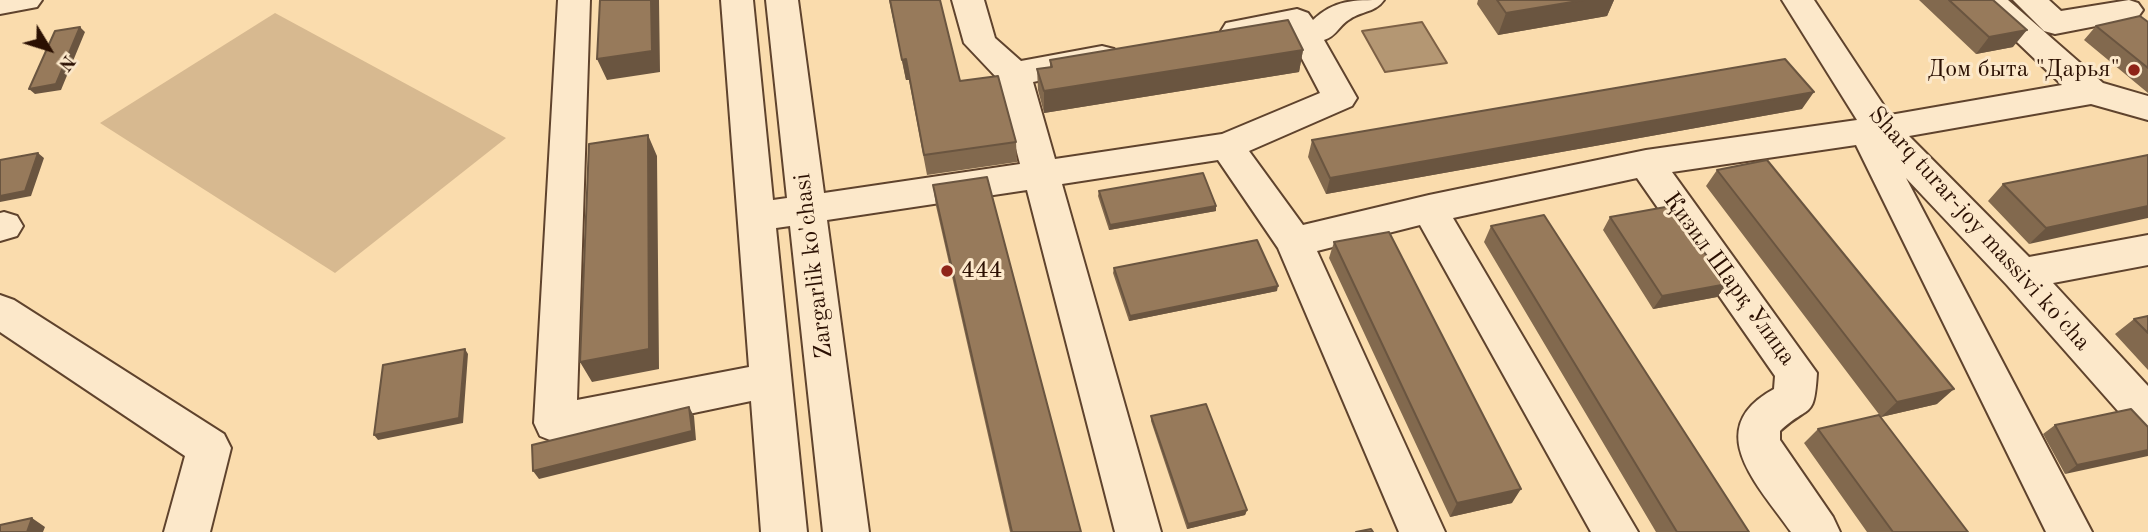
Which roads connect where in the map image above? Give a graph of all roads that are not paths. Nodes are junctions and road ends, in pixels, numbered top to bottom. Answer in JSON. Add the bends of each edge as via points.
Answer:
{"nodes":[{"id":1,"x":26,"y":0,"type":"edge"},
{"id":2,"x":575,"y":0,"type":"edge"},
{"id":3,"x":737,"y":0,"type":"edge"},
{"id":4,"x":782,"y":0,"type":"edge"},
{"id":5,"x":968,"y":0,"type":"edge"},
{"id":6,"x":1368,"y":0,"type":"edge"},
{"id":7,"x":1798,"y":0,"type":"edge"},
{"id":8,"x":1989,"y":0,"type":"edge"},
{"id":9,"x":2029,"y":0,"type":"edge"},
{"id":10,"x":0,"y":4,"type":"edge"},
{"id":11,"x":2127,"y":10,"type":"dead end"},
{"id":12,"x":1306,"y":35,"type":"junction"},
{"id":13,"x":1203,"y":38,"type":"edge"},
{"id":14,"x":1135,"y":50,"type":"edge"},
{"id":15,"x":1014,"y":74,"type":"junction"},
{"id":16,"x":2091,"y":92,"type":"junction"},
{"id":17,"x":2148,"y":108,"type":"edge"},
{"id":18,"x":1881,"y":129,"type":"junction"},
{"id":19,"x":1227,"y":146,"type":"junction"},
{"id":20,"x":1646,"y":163,"type":"junction"},
{"id":21,"x":1042,"y":173,"type":"junction"},
{"id":22,"x":1429,"y":209,"type":"junction"},
{"id":23,"x":807,"y":211,"type":"junction"},
{"id":24,"x":756,"y":217,"type":"junction"},
{"id":25,"x":1294,"y":242,"type":"junction"},
{"id":26,"x":2148,"y":250,"type":"edge"},
{"id":27,"x":2021,"y":274,"type":"junction"},
{"id":28,"x":0,"y":311,"type":"edge"},
{"id":29,"x":771,"y":380,"type":"junction"},
{"id":30,"x":2148,"y":415,"type":"edge"},
{"id":31,"x":187,"y":532,"type":"edge"},
{"id":32,"x":784,"y":532,"type":"edge"},
{"id":33,"x":846,"y":532,"type":"edge"},
{"id":34,"x":1138,"y":532,"type":"edge"},
{"id":35,"x":1422,"y":532,"type":"edge"},
{"id":36,"x":1615,"y":532,"type":"edge"},
{"id":37,"x":1817,"y":532,"type":"edge"},
{"id":38,"x":2069,"y":532,"type":"edge"}],
"edges":[{"from":1,"to":10,"type":"street"},
{"from":2,"to":29,"type":"street","via":[[555,423]]},
{"from":3,"to":24,"type":"street","name":"Zargarlik ko'chasi"},
{"from":4,"to":23,"type":"street","name":"Zargarlik ko'chasi"},
{"from":5,"to":15,"type":"street","via":[[980,43]]},
{"from":6,"to":12,"type":"street","via":[[1336,12],[1323,29]]},
{"from":7,"to":18,"type":"street","name":"Sharq turar-joy massivi ko'cha"},
{"from":8,"to":16,"type":"street"},
{"from":9,"to":11,"type":"street","via":[[2055,23]]},
{"from":12,"to":13,"type":"street","via":[[1297,20]]},
{"from":12,"to":19,"type":"street","via":[[1340,98]]},
{"from":14,"to":15,"type":"street"},
{"from":15,"to":21,"type":"street"},
{"from":16,"to":17,"type":"street"},
{"from":16,"to":18,"type":"street"},
{"from":18,"to":20,"type":"street"},
{"from":18,"to":27,"type":"street","name":"Sharq turar-joy massivi ko'cha"},
{"from":18,"to":38,"type":"street","via":[[1872,144],[1874,150]]},
{"from":19,"to":21,"type":"street"},
{"from":19,"to":25,"type":"street"},
{"from":20,"to":22,"type":"street"},
{"from":20,"to":37,"type":"street","name":"Қизил Шарқ Улица","via":[[1796,373],[1794,399],[1765,416],[1757,435],[1760,451]]},
{"from":21,"to":23,"type":"street"},
{"from":21,"to":34,"type":"street"},
{"from":22,"to":25,"type":"street"},
{"from":22,"to":36,"type":"street"},
{"from":23,"to":24,"type":"street"},
{"from":23,"to":33,"type":"street","name":"Zargarlik ko'chasi"},
{"from":24,"to":29,"type":"street","name":"Zargarlik ko'chasi"},
{"from":25,"to":35,"type":"street"},
{"from":26,"to":27,"type":"street"},
{"from":27,"to":30,"type":"street","name":"Sharq turar-joy massivi ko'cha"},
{"from":28,"to":31,"type":"street","via":[[209,447]]},
{"from":29,"to":32,"type":"street","name":"Zargarlik ko'chasi"}]}
